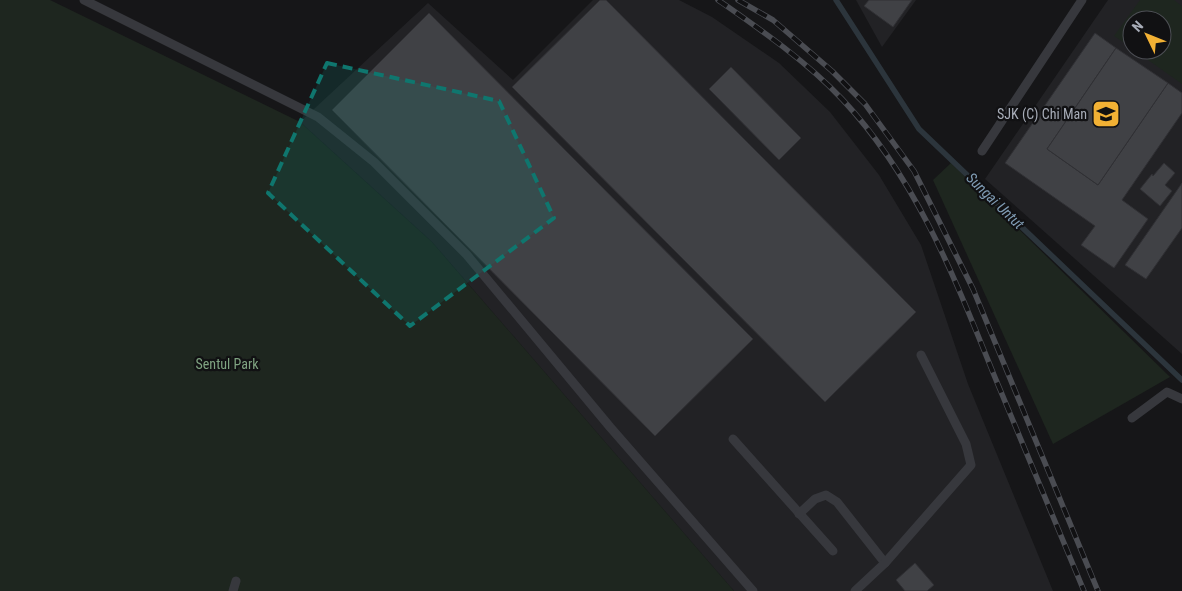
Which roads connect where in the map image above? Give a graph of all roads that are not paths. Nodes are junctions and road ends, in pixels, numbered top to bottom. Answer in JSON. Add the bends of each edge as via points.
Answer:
{"nodes":[{"id":1,"x":84,"y":0,"type":"edge"},
{"id":2,"x":1082,"y":0,"type":"edge"},
{"id":3,"x":982,"y":151,"type":"dead end"},
{"id":4,"x":921,"y":355,"type":"dead end"},
{"id":5,"x":1182,"y":399,"type":"edge"},
{"id":6,"x":1132,"y":418,"type":"dead end"},
{"id":7,"x":733,"y":439,"type":"dead end"},
{"id":8,"x":799,"y":514,"type":"junction"},
{"id":9,"x":833,"y":551,"type":"dead end"},
{"id":10,"x":885,"y":563,"type":"junction"},
{"id":11,"x":236,"y":581,"type":"dead end"},
{"id":12,"x":233,"y":591,"type":"edge"},
{"id":13,"x":753,"y":591,"type":"edge"},
{"id":14,"x":855,"y":591,"type":"edge"}],
"edges":[{"from":1,"to":13,"type":"lane","via":[[318,117],[374,162],[467,255],[610,427]]},
{"from":2,"to":3,"type":"lane"},
{"from":4,"to":10,"type":"lane","via":[[966,444],[971,465]]},
{"from":5,"to":6,"type":"lane","via":[[1167,392]]},
{"from":7,"to":8,"type":"lane"},
{"from":8,"to":9,"type":"lane"},
{"from":8,"to":10,"type":"lane","via":[[826,495],[837,502]]},
{"from":10,"to":14,"type":"lane"},
{"from":11,"to":12,"type":"lane"}]}
